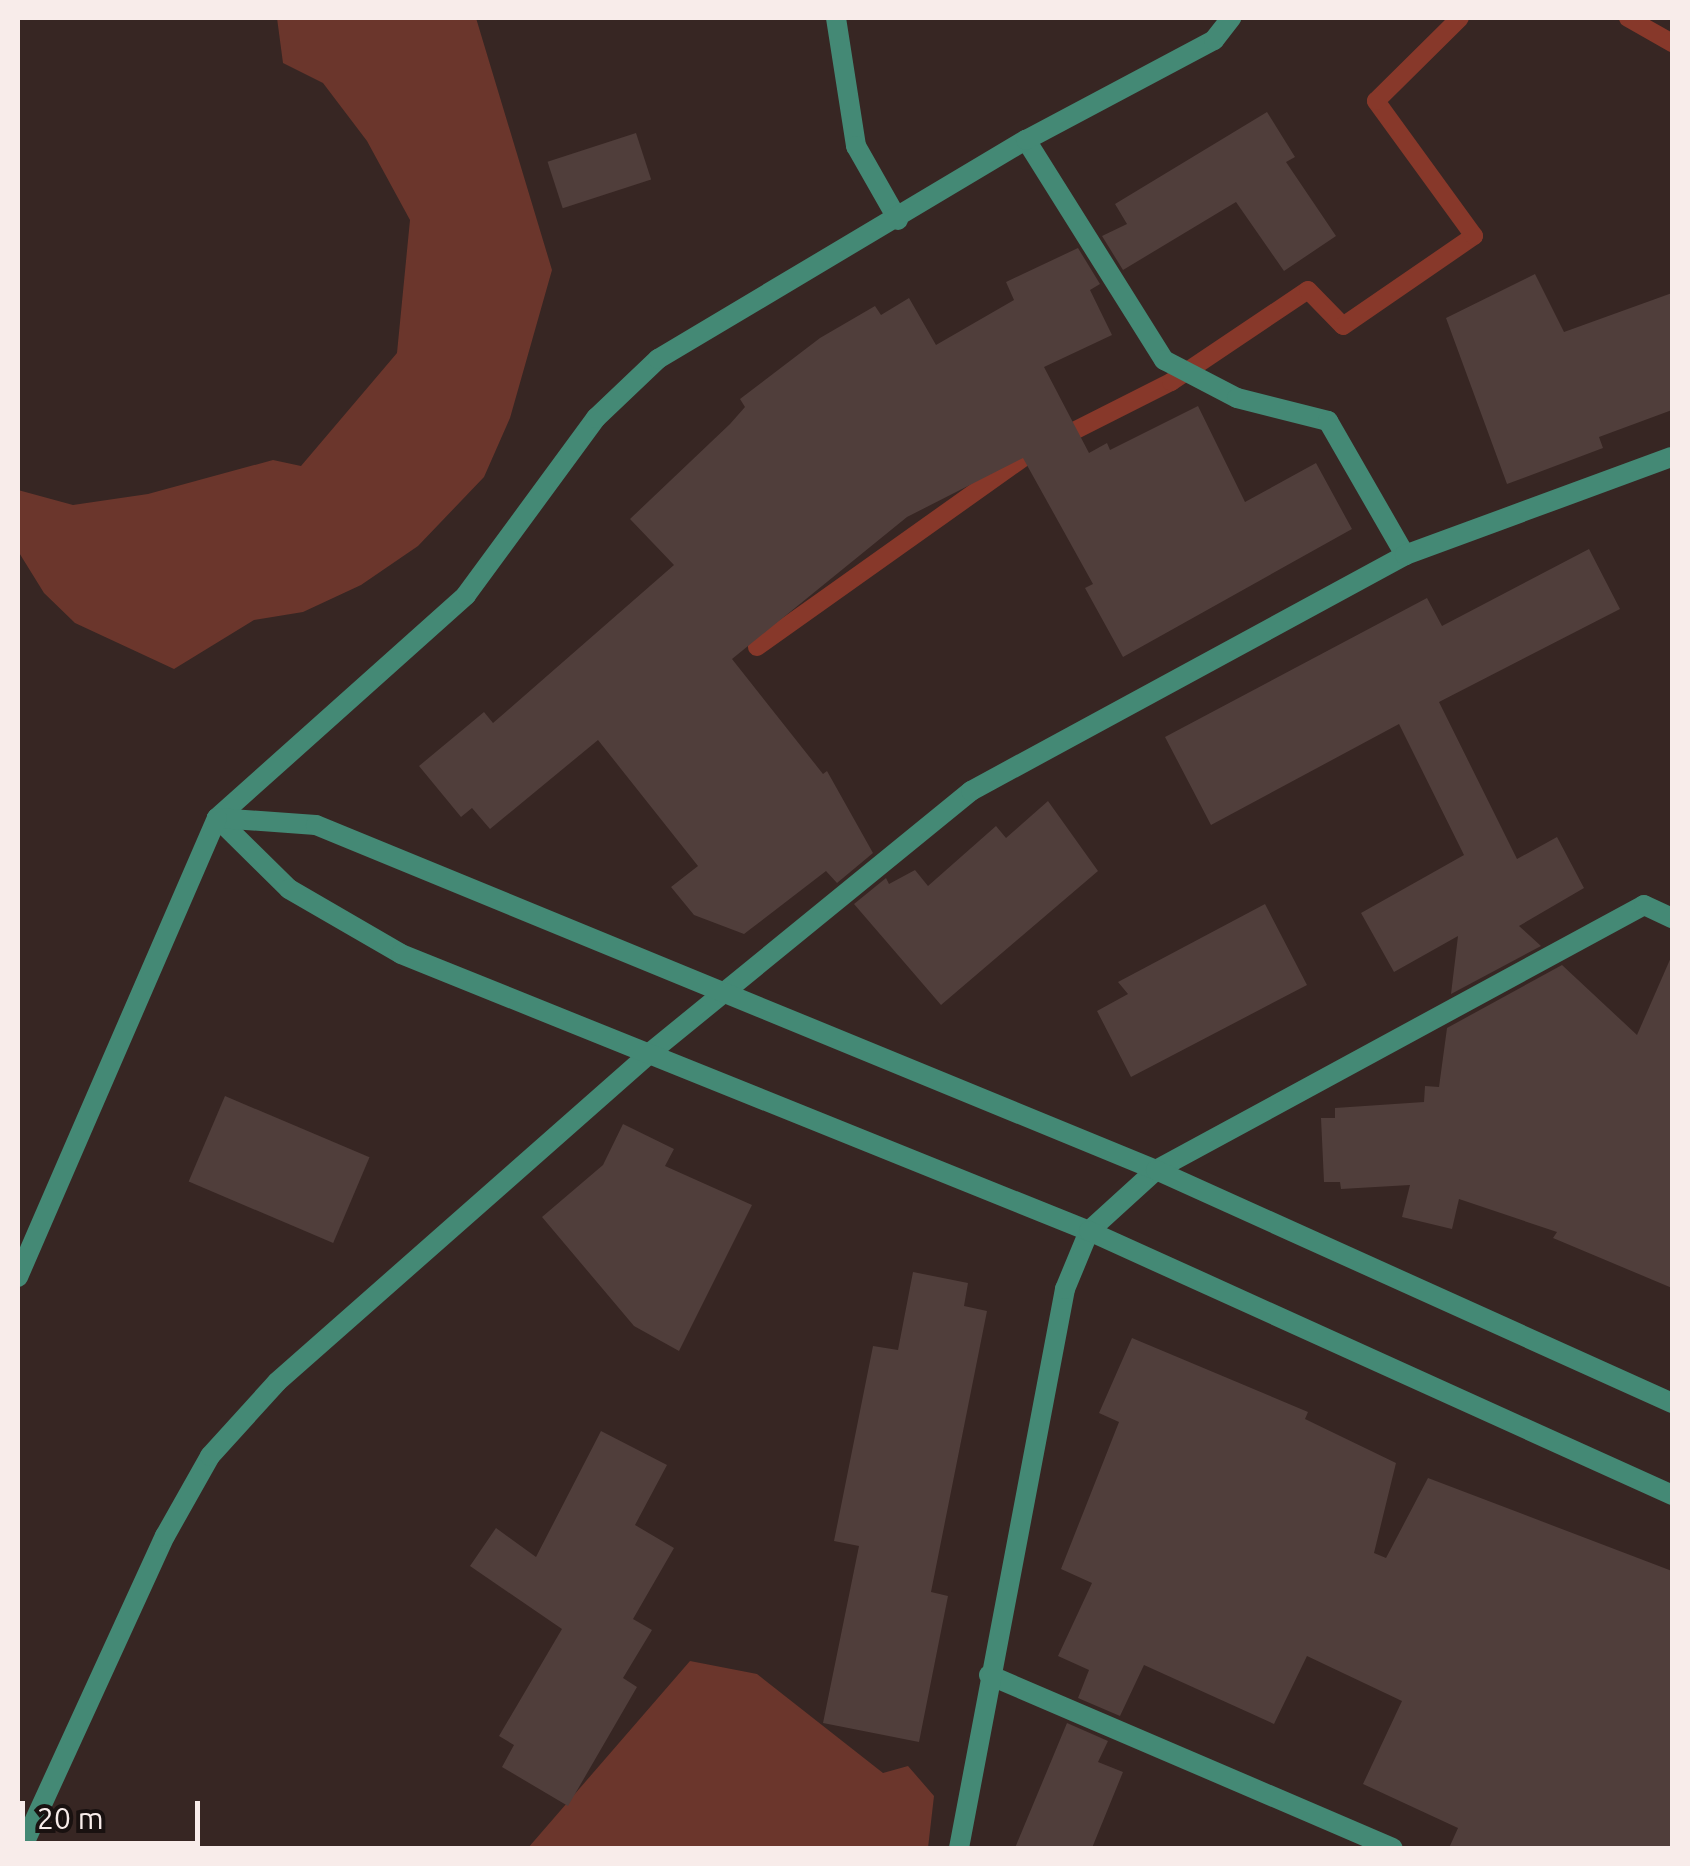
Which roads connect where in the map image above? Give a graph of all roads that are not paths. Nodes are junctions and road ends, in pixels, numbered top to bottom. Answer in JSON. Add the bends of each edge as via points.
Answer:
{"nodes":[{"id":1,"x":836,"y":18,"type":"edge"},
{"id":2,"x":1230,"y":18,"type":"edge"},
{"id":3,"x":1026,"y":140,"type":"junction"},
{"id":4,"x":898,"y":220,"type":"junction"},
{"id":5,"x":1672,"y":456,"type":"edge"},
{"id":6,"x":1405,"y":554,"type":"junction"},
{"id":7,"x":216,"y":818,"type":"junction"},
{"id":8,"x":1672,"y":918,"type":"edge"},
{"id":9,"x":728,"y":992,"type":"junction"},
{"id":10,"x":652,"y":1052,"type":"junction"},
{"id":11,"x":1156,"y":1170,"type":"junction"},
{"id":12,"x":1089,"y":1231,"type":"junction"},
{"id":13,"x":18,"y":1277,"type":"edge"},
{"id":14,"x":1672,"y":1403,"type":"edge"},
{"id":15,"x":1672,"y":1496,"type":"edge"},
{"id":16,"x":990,"y":1675,"type":"junction"},
{"id":17,"x":22,"y":1848,"type":"edge"},
{"id":18,"x":959,"y":1848,"type":"edge"},
{"id":19,"x":1393,"y":1848,"type":"edge"}],
"edges":[{"from":1,"to":4,"type":"street","via":[[856,146]]},
{"from":2,"to":3,"type":"street","via":[[1214,40]]},
{"from":3,"to":4,"type":"street"},
{"from":3,"to":6,"type":"street","via":[[1164,360],[1238,398],[1328,422]]},
{"from":4,"to":7,"type":"street","via":[[658,359],[596,418],[466,595]]},
{"from":5,"to":6,"type":"street"},
{"from":6,"to":9,"type":"street","via":[[971,791]]},
{"from":7,"to":9,"type":"street","via":[[316,825]]},
{"from":7,"to":10,"type":"street","via":[[289,889],[402,954]]},
{"from":7,"to":13,"type":"street"},
{"from":8,"to":11,"type":"street","via":[[1644,905]]},
{"from":9,"to":10,"type":"street"},
{"from":9,"to":11,"type":"street"},
{"from":10,"to":12,"type":"street"},
{"from":10,"to":17,"type":"street","via":[[277,1382],[210,1456],[165,1536]]},
{"from":11,"to":12,"type":"street"},
{"from":11,"to":14,"type":"street"},
{"from":12,"to":15,"type":"street"},
{"from":12,"to":16,"type":"street","via":[[1065,1289]]},
{"from":16,"to":18,"type":"street"},
{"from":16,"to":19,"type":"street"}]}
